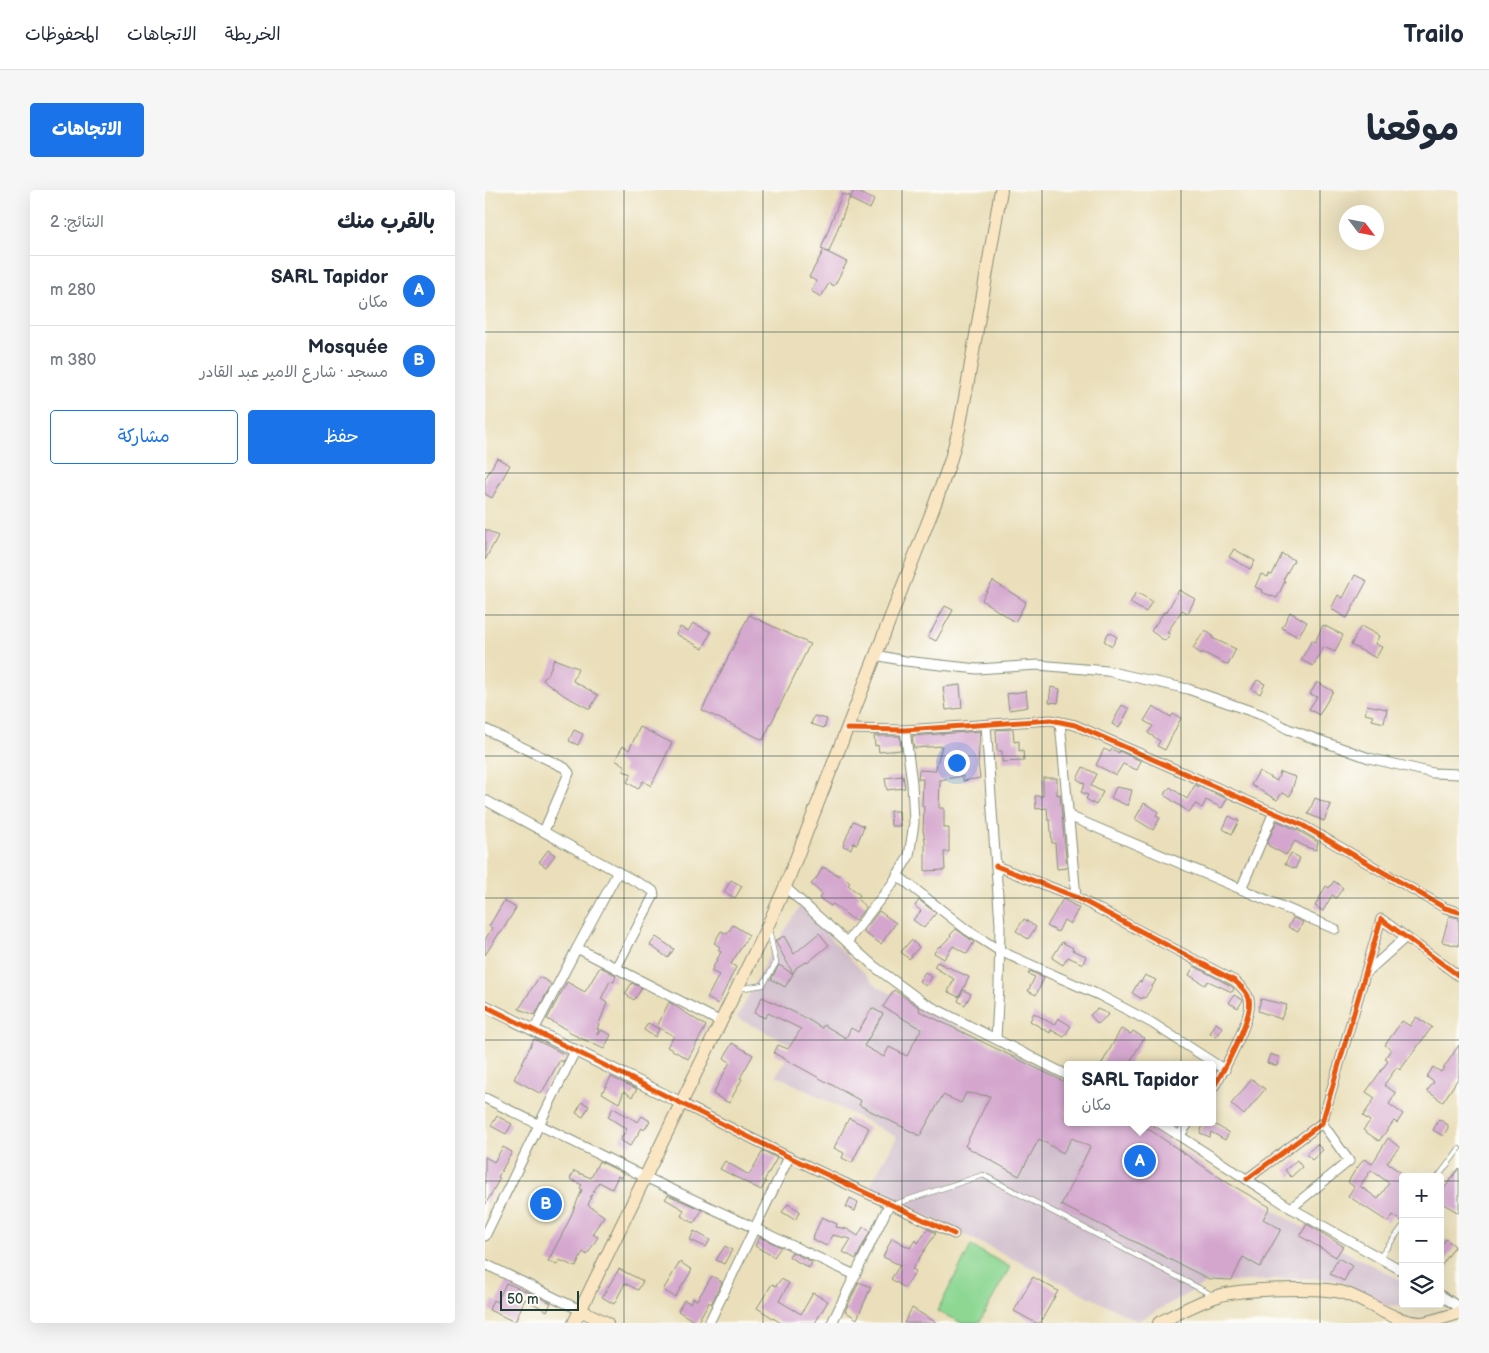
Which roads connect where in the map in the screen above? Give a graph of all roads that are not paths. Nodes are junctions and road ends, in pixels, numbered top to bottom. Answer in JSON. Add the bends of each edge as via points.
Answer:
{"nodes":[{"id":1,"x":1001,"y":190,"type":"edge"},
{"id":2,"x":876,"y":655,"type":"junction"},
{"id":3,"x":1060,"y":722,"type":"junction"},
{"id":4,"x":986,"y":725,"type":"junction"},
{"id":5,"x":485,"y":729,"type":"edge"},
{"id":6,"x":847,"y":729,"type":"junction"},
{"id":7,"x":905,"y":730,"type":"junction"},
{"id":8,"x":1459,"y":774,"type":"edge"},
{"id":9,"x":485,"y":800,"type":"edge"},
{"id":10,"x":1274,"y":812,"type":"junction"},
{"id":11,"x":1069,"y":816,"type":"junction"},
{"id":12,"x":544,"y":831,"type":"junction"},
{"id":13,"x":996,"y":866,"type":"junction"},
{"id":14,"x":618,"y":872,"type":"junction"},
{"id":15,"x":897,"y":876,"type":"junction"},
{"id":16,"x":785,"y":887,"type":"junction"},
{"id":17,"x":1241,"y":889,"type":"junction"},
{"id":18,"x":1076,"y":898,"type":"junction"},
{"id":19,"x":1459,"y":912,"type":"edge"},
{"id":20,"x":768,"y":925,"type":"junction"},
{"id":21,"x":1335,"y":929,"type":"dead end"},
{"id":22,"x":1406,"y":937,"type":"junction"},
{"id":23,"x":847,"y":942,"type":"junction"},
{"id":24,"x":577,"y":948,"type":"junction"},
{"id":25,"x":999,"y":951,"type":"junction"},
{"id":26,"x":616,"y":968,"type":"junction"},
{"id":27,"x":1366,"y":973,"type":"junction"},
{"id":28,"x":1459,"y":976,"type":"edge"},
{"id":29,"x":737,"y":990,"type":"junction"},
{"id":30,"x":485,"y":1006,"type":"edge"},
{"id":31,"x":721,"y":1022,"type":"junction"},
{"id":32,"x":533,"y":1030,"type":"junction"},
{"id":33,"x":995,"y":1039,"type":"junction"},
{"id":34,"x":575,"y":1051,"type":"junction"},
{"id":35,"x":1211,"y":1061,"type":"edge"},
{"id":36,"x":1216,"y":1064,"type":"edge"},
{"id":37,"x":1225,"y":1070,"type":"junction"},
{"id":38,"x":1064,"y":1073,"type":"edge"},
{"id":39,"x":1216,"y":1084,"type":"edge"},
{"id":40,"x":485,"y":1098,"type":"edge"},
{"id":41,"x":681,"y":1103,"type":"junction"},
{"id":42,"x":1322,"y":1123,"type":"junction"},
{"id":43,"x":539,"y":1125,"type":"junction"},
{"id":44,"x":1165,"y":1126,"type":"edge"},
{"id":45,"x":1186,"y":1126,"type":"edge"},
{"id":46,"x":1180,"y":1135,"type":"junction"},
{"id":47,"x":1459,"y":1149,"type":"edge"},
{"id":48,"x":789,"y":1158,"type":"junction"},
{"id":49,"x":1441,"y":1173,"type":"edge"},
{"id":50,"x":645,"y":1176,"type":"junction"},
{"id":51,"x":1247,"y":1179,"type":"junction"},
{"id":52,"x":889,"y":1205,"type":"junction"},
{"id":53,"x":1291,"y":1208,"type":"junction"},
{"id":54,"x":755,"y":1228,"type":"junction"},
{"id":55,"x":1399,"y":1231,"type":"edge"},
{"id":56,"x":954,"y":1234,"type":"dead end"},
{"id":57,"x":485,"y":1236,"type":"edge"},
{"id":58,"x":1380,"y":1257,"type":"junction"},
{"id":59,"x":485,"y":1264,"type":"edge"},
{"id":60,"x":1399,"y":1269,"type":"edge"},
{"id":61,"x":855,"y":1275,"type":"junction"},
{"id":62,"x":1216,"y":1297,"type":"junction"},
{"id":63,"x":1444,"y":1298,"type":"edge"},
{"id":64,"x":1459,"y":1307,"type":"edge"},
{"id":65,"x":580,"y":1310,"type":"junction"},
{"id":66,"x":1459,"y":1312,"type":"edge"},
{"id":67,"x":574,"y":1323,"type":"edge"},
{"id":68,"x":607,"y":1323,"type":"edge"},
{"id":69,"x":709,"y":1323,"type":"edge"},
{"id":70,"x":832,"y":1323,"type":"edge"},
{"id":71,"x":1159,"y":1323,"type":"edge"}],
"edges":[{"from":1,"to":2,"type":"main road","via":[[959,429],[933,509]]},
{"from":2,"to":6,"type":"main road"},
{"from":2,"to":8,"type":"street","via":[[977,669],[1038,665],[1107,671],[1188,689],[1369,758],[1433,773]]},
{"from":3,"to":4,"type":"street"},
{"from":3,"to":10,"type":"street","via":[[1075,724]]},
{"from":3,"to":11,"type":"street"},
{"from":4,"to":7,"type":"street"},
{"from":4,"to":13,"type":"street"},
{"from":5,"to":12,"type":"street","via":[[565,768],[569,773]]},
{"from":6,"to":7,"type":"street"},
{"from":6,"to":16,"type":"main road"},
{"from":7,"to":15,"type":"street","via":[[913,782],[914,823],[909,856]]},
{"from":9,"to":12,"type":"street"},
{"from":10,"to":17,"type":"street"},
{"from":10,"to":19,"type":"street","via":[[1445,908]]},
{"from":11,"to":17,"type":"street"},
{"from":11,"to":18,"type":"street"},
{"from":12,"to":14,"type":"street"},
{"from":13,"to":18,"type":"street"},
{"from":13,"to":25,"type":"street"},
{"from":14,"to":24,"type":"street"},
{"from":14,"to":26,"type":"street","via":[[650,889],[654,895]]},
{"from":15,"to":23,"type":"street"},
{"from":15,"to":25,"type":"street"},
{"from":16,"to":20,"type":"main road"},
{"from":16,"to":23,"type":"street"},
{"from":17,"to":21,"type":"street"},
{"from":18,"to":37,"type":"street","via":[[1235,981],[1246,993],[1250,1000],[1247,1017]]},
{"from":20,"to":29,"type":"main road"},
{"from":20,"to":29,"type":"lane","via":[[776,963],[763,985]]},
{"from":22,"to":27,"type":"street"},
{"from":22,"to":27,"type":"street","via":[[1381,919]]},
{"from":22,"to":28,"type":"street"},
{"from":23,"to":33,"type":"street","via":[[924,1003]]},
{"from":24,"to":26,"type":"street"},
{"from":24,"to":32,"type":"street"},
{"from":25,"to":33,"type":"street"},
{"from":25,"to":35,"type":"street","via":[[1101,996]]},
{"from":26,"to":31,"type":"street"},
{"from":27,"to":42,"type":"street"},
{"from":29,"to":31,"type":"main road"},
{"from":30,"to":32,"type":"street"},
{"from":31,"to":41,"type":"main road"},
{"from":32,"to":34,"type":"street"},
{"from":33,"to":38,"type":"street"},
{"from":34,"to":41,"type":"street"},
{"from":34,"to":43,"type":"street"},
{"from":36,"to":37,"type":"street"},
{"from":37,"to":39,"type":"street"},
{"from":40,"to":43,"type":"street"},
{"from":41,"to":48,"type":"street"},
{"from":41,"to":50,"type":"main road"},
{"from":42,"to":51,"type":"street"},
{"from":42,"to":53,"type":"street","via":[[1349,1161]]},
{"from":43,"to":50,"type":"street"},
{"from":43,"to":57,"type":"street"},
{"from":44,"to":46,"type":"street"},
{"from":45,"to":46,"type":"street"},
{"from":46,"to":51,"type":"street"},
{"from":47,"to":49,"type":"lane"},
{"from":48,"to":52,"type":"street"},
{"from":48,"to":54,"type":"street"},
{"from":50,"to":54,"type":"street"},
{"from":50,"to":65,"type":"main road"},
{"from":51,"to":53,"type":"street"},
{"from":52,"to":56,"type":"street"},
{"from":52,"to":61,"type":"street"},
{"from":52,"to":62,"type":"lane","via":[[983,1175]]},
{"from":53,"to":58,"type":"street"},
{"from":54,"to":61,"type":"street"},
{"from":54,"to":69,"type":"street"},
{"from":55,"to":58,"type":"lane"},
{"from":58,"to":60,"type":"street"},
{"from":59,"to":65,"type":"street"},
{"from":61,"to":70,"type":"street"},
{"from":62,"to":66,"type":"main road","via":[[1255,1291],[1324,1289],[1345,1293],[1405,1321],[1422,1323]]},
{"from":62,"to":71,"type":"main road"},
{"from":63,"to":64,"type":"street"},
{"from":65,"to":67,"type":"main road"},
{"from":65,"to":68,"type":"main road"}]}
